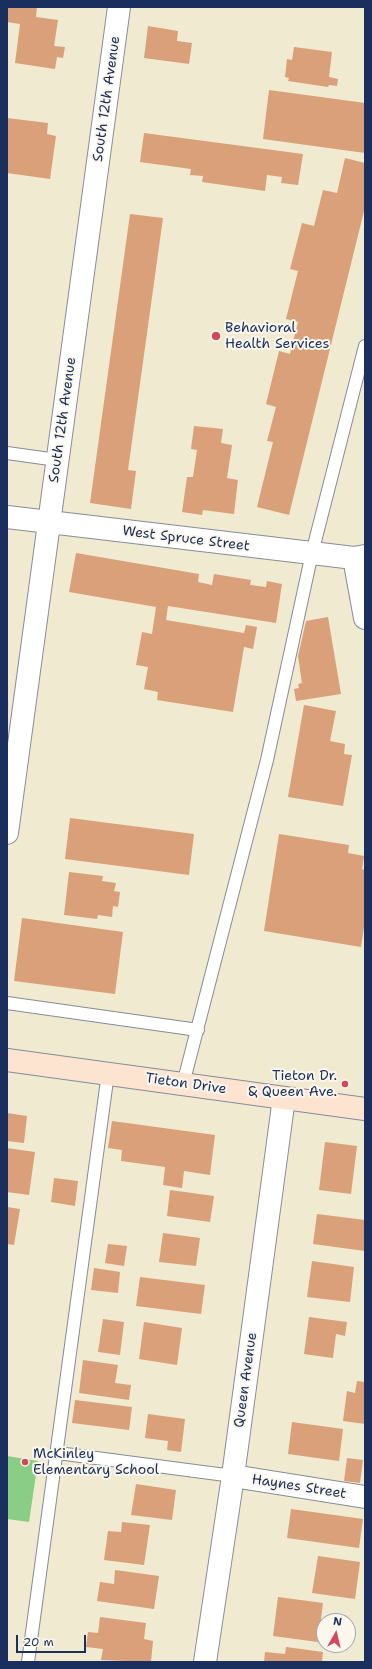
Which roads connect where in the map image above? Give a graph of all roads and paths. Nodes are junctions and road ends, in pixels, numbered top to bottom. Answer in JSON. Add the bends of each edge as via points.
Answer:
{"nodes":[{"id":1,"x":119,"y":7,"type":"edge"},
{"id":2,"x":365,"y":346,"type":"edge"},
{"id":3,"x":7,"y":453,"type":"edge"},
{"id":4,"x":57,"y":460,"type":"junction"},
{"id":5,"x":7,"y":516,"type":"edge"},
{"id":6,"x":49,"y":523,"type":"junction"},
{"id":7,"x":312,"y":553,"type":"junction"},
{"id":8,"x":360,"y":557,"type":"edge"},
{"id":9,"x":365,"y":618,"type":"edge"},
{"id":10,"x":7,"y":833,"type":"edge"},
{"id":11,"x":7,"y":1003,"type":"edge"},
{"id":12,"x":198,"y":1030,"type":"junction"},
{"id":13,"x":7,"y":1060,"type":"edge"},
{"id":14,"x":108,"y":1073,"type":"junction"},
{"id":15,"x":183,"y":1084,"type":"junction"},
{"id":16,"x":284,"y":1098,"type":"junction"},
{"id":17,"x":365,"y":1109,"type":"edge"},
{"id":18,"x":58,"y":1453,"type":"junction"},
{"id":19,"x":233,"y":1476,"type":"junction"},
{"id":20,"x":365,"y":1497,"type":"edge"},
{"id":21,"x":28,"y":1662,"type":"edge"},
{"id":22,"x":206,"y":1662,"type":"edge"}],
"edges":[{"from":1,"to":4,"type":"street","name":"South 12th Avenue"},
{"from":2,"to":7,"type":"lane"},
{"from":3,"to":4,"type":"lane"},
{"from":4,"to":6,"type":"street","name":"South 12th Avenue"},
{"from":5,"to":6,"type":"street","name":"West Spruce Street"},
{"from":6,"to":7,"type":"street","name":"West Spruce Street"},
{"from":6,"to":10,"type":"street","name":"South 12th Avenue"},
{"from":7,"to":8,"type":"street","name":"West Spruce Street"},
{"from":7,"to":12,"type":"lane","via":[[267,760]]},
{"from":8,"to":9,"type":"street"},
{"from":11,"to":12,"type":"lane"},
{"from":12,"to":15,"type":"lane"},
{"from":13,"to":14,"type":"main road","name":"Tieton Drive"},
{"from":14,"to":15,"type":"main road","name":"Tieton Drive"},
{"from":14,"to":18,"type":"lane"},
{"from":15,"to":16,"type":"main road","name":"Tieton Drive"},
{"from":16,"to":17,"type":"main road","name":"Tieton Drive"},
{"from":16,"to":19,"type":"street","name":"Queen Avenue"},
{"from":18,"to":19,"type":"lane"},
{"from":18,"to":21,"type":"lane"},
{"from":19,"to":20,"type":"street","name":"Haynes Street"},
{"from":19,"to":22,"type":"street","name":"Queen Avenue"}]}
